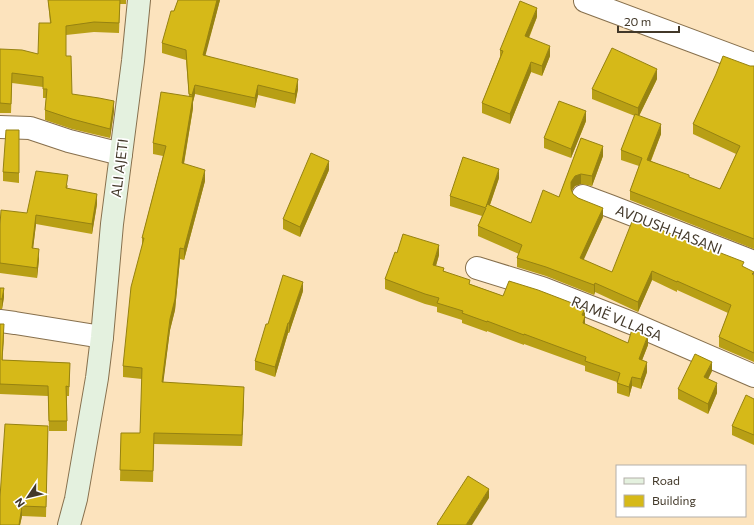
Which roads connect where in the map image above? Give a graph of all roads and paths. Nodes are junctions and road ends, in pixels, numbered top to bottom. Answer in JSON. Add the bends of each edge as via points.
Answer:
{"nodes":[{"id":1,"x":139,"y":0,"type":"edge"},
{"id":2,"x":585,"y":1,"type":"dead end"},
{"id":3,"x":754,"y":64,"type":"edge"},
{"id":4,"x":0,"y":128,"type":"edge"},
{"id":5,"x":121,"y":154,"type":"junction"},
{"id":6,"x":583,"y":196,"type":"dead end"},
{"id":7,"x":754,"y":262,"type":"edge"},
{"id":8,"x":476,"y":268,"type":"dead end"},
{"id":9,"x":0,"y":321,"type":"edge"},
{"id":10,"x":102,"y":337,"type":"junction"},
{"id":11,"x":754,"y":376,"type":"edge"},
{"id":12,"x":69,"y":525,"type":"edge"}],
"edges":[{"from":1,"to":5,"type":"main road","name":"ALI AJETI"},
{"from":2,"to":3,"type":"street"},
{"from":4,"to":5,"type":"street","via":[[30,128]]},
{"from":5,"to":10,"type":"main road","name":"ALI AJETI"},
{"from":6,"to":7,"type":"street","name":"AVDUSH HASANI"},
{"from":8,"to":11,"type":"street","name":"RAMË VLLASA","via":[[542,288],[634,324]]},
{"from":9,"to":10,"type":"street"},
{"from":10,"to":12,"type":"main road","name":"ALI AJETI","via":[[96,386]]}]}
